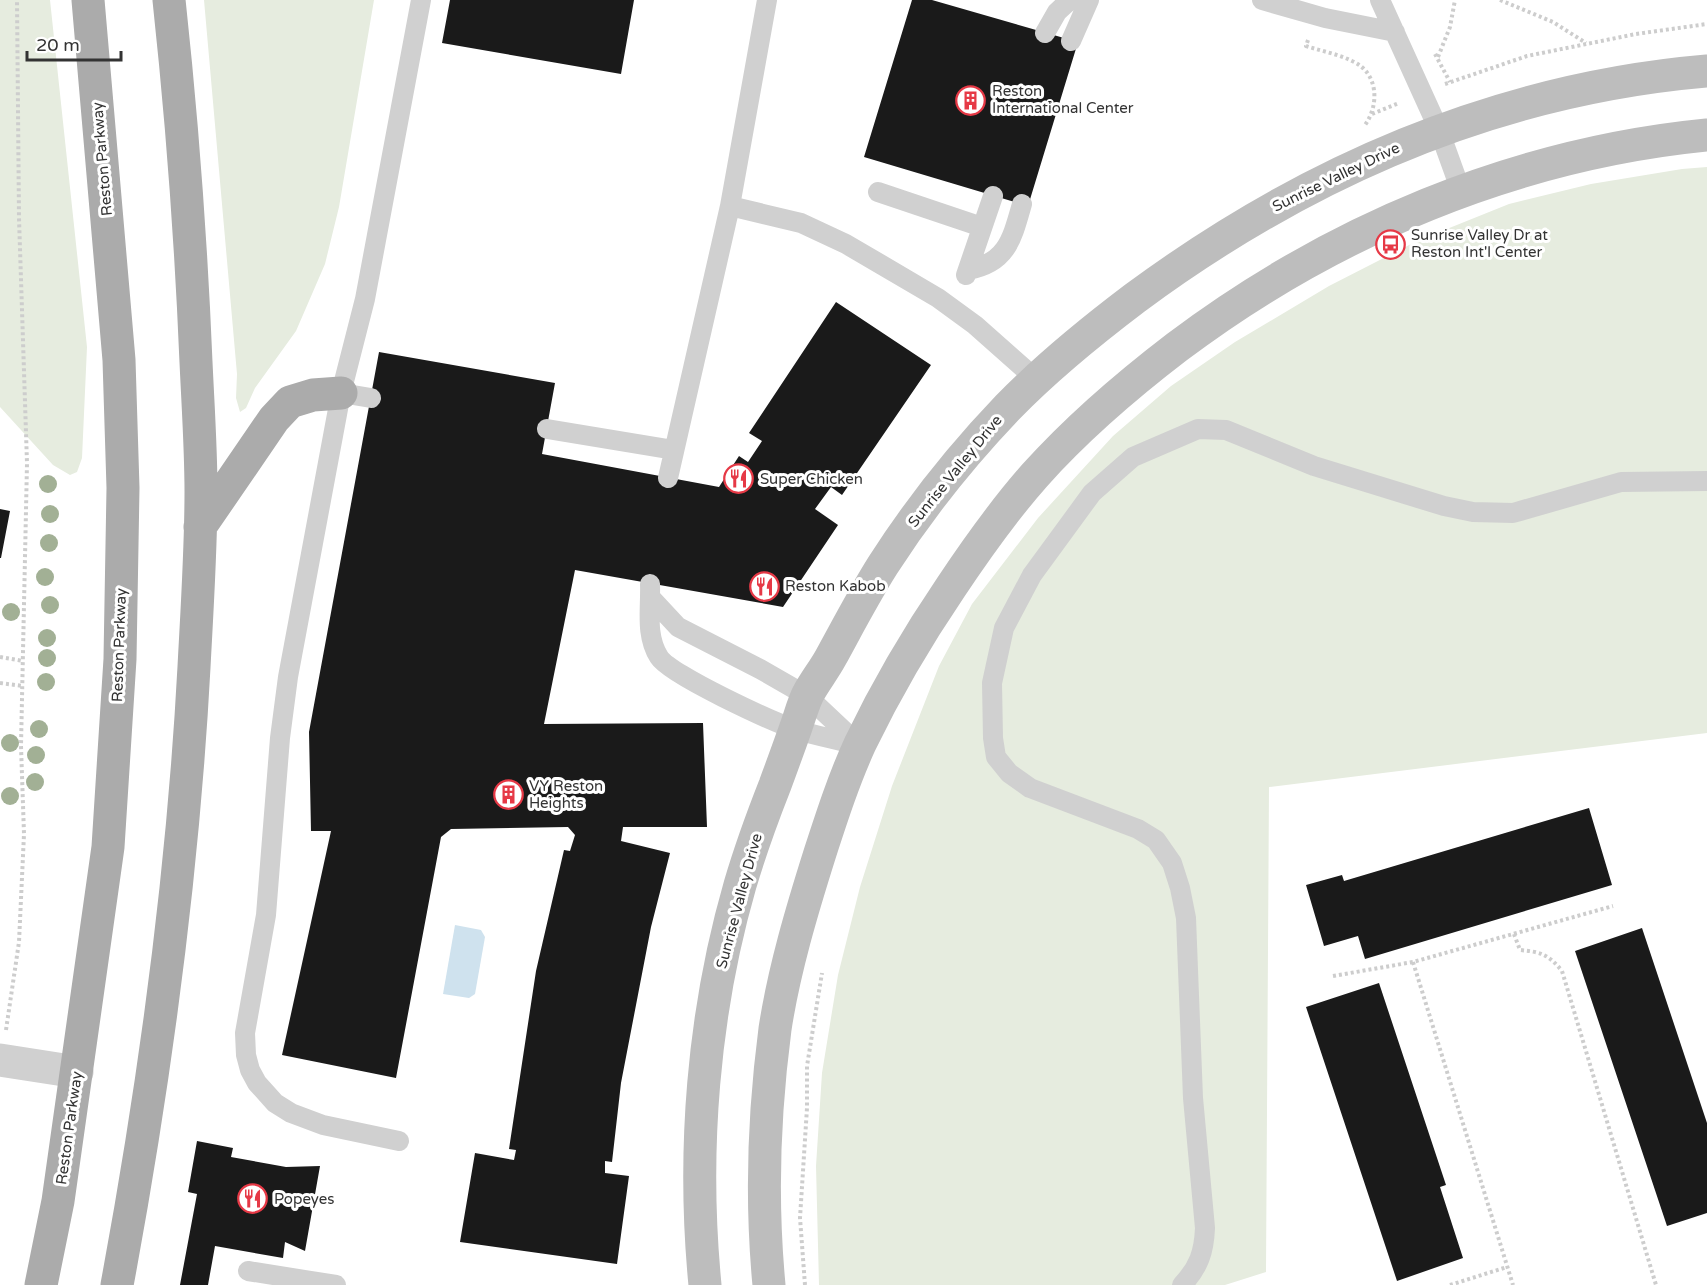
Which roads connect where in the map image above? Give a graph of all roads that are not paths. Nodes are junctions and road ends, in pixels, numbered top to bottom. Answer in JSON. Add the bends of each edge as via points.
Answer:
{"nodes":[{"id":1,"x":88,"y":0,"type":"edge"},
{"id":2,"x":169,"y":0,"type":"edge"},
{"id":3,"x":421,"y":0,"type":"edge"},
{"id":4,"x":768,"y":0,"type":"edge"},
{"id":5,"x":1070,"y":0,"type":"edge"},
{"id":6,"x":1089,"y":0,"type":"edge"},
{"id":7,"x":1263,"y":0,"type":"edge"},
{"id":8,"x":1380,"y":0,"type":"edge"},
{"id":9,"x":1395,"y":32,"type":"junction"},
{"id":10,"x":1045,"y":33,"type":"dead end"},
{"id":11,"x":1071,"y":40,"type":"dead end"},
{"id":12,"x":1707,"y":71,"type":"edge"},
{"id":13,"x":1439,"y":130,"type":"junction"},
{"id":14,"x":1707,"y":135,"type":"edge"},
{"id":15,"x":1461,"y":191,"type":"junction"},
{"id":16,"x":878,"y":192,"type":"dead end"},
{"id":17,"x":993,"y":196,"type":"dead end"},
{"id":18,"x":1022,"y":204,"type":"dead end"},
{"id":19,"x":730,"y":206,"type":"junction"},
{"id":20,"x":982,"y":227,"type":"junction"},
{"id":21,"x":1036,"y":379,"type":"junction"},
{"id":22,"x":356,"y":395,"type":"junction"},
{"id":23,"x":547,"y":429,"type":"dead end"},
{"id":24,"x":674,"y":450,"type":"junction"},
{"id":25,"x":668,"y":478,"type":"dead end"},
{"id":26,"x":1707,"y":481,"type":"edge"},
{"id":27,"x":200,"y":527,"type":"junction"},
{"id":28,"x":807,"y":696,"type":"junction"},
{"id":29,"x":795,"y":729,"type":"junction"},
{"id":30,"x":860,"y":746,"type":"junction"},
{"id":31,"x":0,"y":1060,"type":"edge"},
{"id":32,"x":76,"y":1072,"type":"junction"},
{"id":33,"x":399,"y":1141,"type":"dead end"},
{"id":34,"x":248,"y":1271,"type":"dead end"},
{"id":35,"x":41,"y":1285,"type":"edge"},
{"id":36,"x":117,"y":1285,"type":"edge"},
{"id":37,"x":336,"y":1285,"type":"edge"},
{"id":38,"x":705,"y":1285,"type":"edge"},
{"id":39,"x":769,"y":1285,"type":"edge"},
{"id":40,"x":1182,"y":1285,"type":"edge"}],
"edges":[{"from":1,"to":32,"type":"main road","name":"Reston Parkway","via":[[119,360],[123,488],[120,659],[108,847]]},
{"from":2,"to":27,"type":"main road","via":[[193,288]]},
{"from":3,"to":22,"type":"lane","via":[[365,299]]},
{"from":4,"to":19,"type":"lane"},
{"from":5,"to":10,"type":"lane","via":[[1057,12]]},
{"from":6,"to":11,"type":"lane"},
{"from":7,"to":9,"type":"lane","via":[[1345,23]]},
{"from":8,"to":9,"type":"lane"},
{"from":9,"to":13,"type":"lane"},
{"from":12,"to":13,"type":"main road","name":"Sunrise Valley Drive","via":[[1593,87]]},
{"from":13,"to":15,"type":"lane"},
{"from":13,"to":21,"type":"main road","name":"Sunrise Valley Drive","via":[[1330,177],[1217,240],[1163,277]]},
{"from":14,"to":15,"type":"main road","via":[[1567,159]]},
{"from":15,"to":30,"type":"main road","via":[[1344,242],[1252,294],[1162,359],[1073,435],[981,541],[916,641]]},
{"from":16,"to":20,"type":"lane"},
{"from":17,"to":20,"type":"lane"},
{"from":18,"to":20,"type":"lane","via":[[1004,252],[990,264],[967,272]]},
{"from":19,"to":21,"type":"lane","via":[[801,223],[846,244],[938,298]]},
{"from":19,"to":24,"type":"lane"},
{"from":21,"to":28,"type":"main road","name":"Sunrise Valley Drive","via":[[950,474],[903,535]]},
{"from":22,"to":27,"type":"main road","via":[[313,395],[290,402],[274,418]]},
{"from":22,"to":33,"type":"lane","via":[[288,677],[266,915],[245,1032],[246,1055],[257,1083],[275,1103],[291,1113],[323,1125]]},
{"from":23,"to":24,"type":"lane"},
{"from":24,"to":25,"type":"lane"},
{"from":26,"to":40,"type":"lane","via":[[1621,482],[1513,513],[1473,512],[1314,466],[1226,430],[1198,429],[1133,457],[1092,493],[1032,575],[1004,628],[992,683],[996,757],[1009,773],[1030,788],[1138,829],[1156,840],[1172,863],[1180,888],[1186,918],[1193,1098],[1205,1228],[1204,1248],[1193,1274]]},
{"from":27,"to":36,"type":"main road","via":[[190,743],[176,897]]},
{"from":28,"to":29,"type":"main road","name":"Sunrise Valley Drive"},
{"from":28,"to":29,"type":"lane","via":[[678,627],[651,591],[650,625],[660,659],[695,683]]},
{"from":28,"to":30,"type":"lane"},
{"from":29,"to":30,"type":"lane"},
{"from":29,"to":38,"type":"main road","name":"Sunrise Valley Drive","via":[[740,884],[711,1017],[700,1152]]},
{"from":30,"to":39,"type":"main road","via":[[839,797],[802,913],[776,1027],[765,1182]]},
{"from":31,"to":32,"type":"street"},
{"from":32,"to":35,"type":"main road","name":"Reston Parkway","via":[[58,1201]]},
{"from":34,"to":37,"type":"lane"}]}
